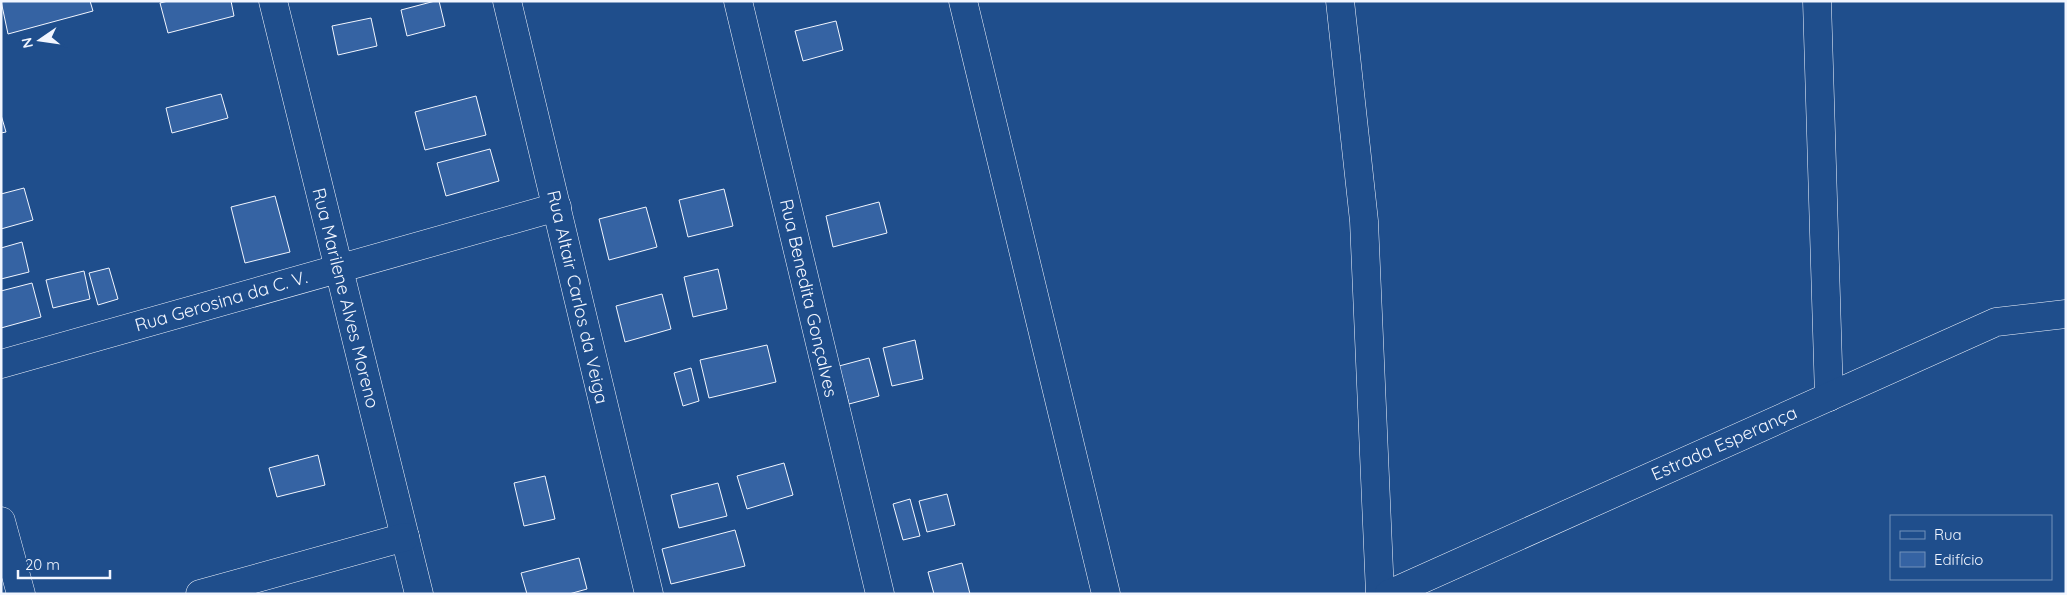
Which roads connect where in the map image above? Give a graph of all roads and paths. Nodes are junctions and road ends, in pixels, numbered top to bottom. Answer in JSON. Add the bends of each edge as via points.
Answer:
{"nodes":[{"id":1,"x":273,"y":1,"type":"edge"},
{"id":2,"x":507,"y":1,"type":"edge"},
{"id":3,"x":738,"y":1,"type":"edge"},
{"id":4,"x":963,"y":1,"type":"edge"},
{"id":5,"x":1340,"y":1,"type":"edge"},
{"id":6,"x":1817,"y":1,"type":"edge"},
{"id":7,"x":557,"y":207,"type":"junction"},
{"id":8,"x":338,"y":267,"type":"junction"},
{"id":9,"x":2066,"y":314,"type":"edge"},
{"id":10,"x":1,"y":364,"type":"edge"},
{"id":11,"x":1829,"y":396,"type":"junction"},
{"id":12,"x":1,"y":521,"type":"edge"},
{"id":13,"x":406,"y":537,"type":"junction"},
{"id":14,"x":21,"y":594,"type":"edge"},
{"id":15,"x":200,"y":594,"type":"edge"},
{"id":16,"x":419,"y":594,"type":"edge"},
{"id":17,"x":649,"y":594,"type":"edge"},
{"id":18,"x":880,"y":594,"type":"edge"},
{"id":19,"x":1106,"y":594,"type":"edge"},
{"id":20,"x":1380,"y":594,"type":"edge"},
{"id":21,"x":1389,"y":594,"type":"edge"}],
"edges":[{"from":1,"to":8,"type":"street","name":"Rua Marilene Alves Moreno"},
{"from":2,"to":7,"type":"street","name":"Rua Altair Carlos da Veiga"},
{"from":3,"to":18,"type":"street","name":"Rua Benedita Gonçalves"},
{"from":4,"to":19,"type":"street"},
{"from":5,"to":20,"type":"street","via":[[1364,221]]},
{"from":6,"to":11,"type":"street"},
{"from":7,"to":8,"type":"street","name":"Rua Gerosina da C. V."},
{"from":7,"to":17,"type":"street","name":"Rua Altair Carlos da Veiga"},
{"from":8,"to":10,"type":"street","name":"Rua Gerosina da C. V."},
{"from":8,"to":13,"type":"street","name":"Rua Marilene Alves Moreno"},
{"from":9,"to":11,"type":"street","name":"Estrada Esperança","via":[[1996,322]]},
{"from":11,"to":21,"type":"street","name":"Estrada Esperança"},
{"from":12,"to":14,"type":"street"},
{"from":13,"to":15,"type":"street"},
{"from":13,"to":16,"type":"street","name":"Rua Marilene Alves Moreno"}]}
